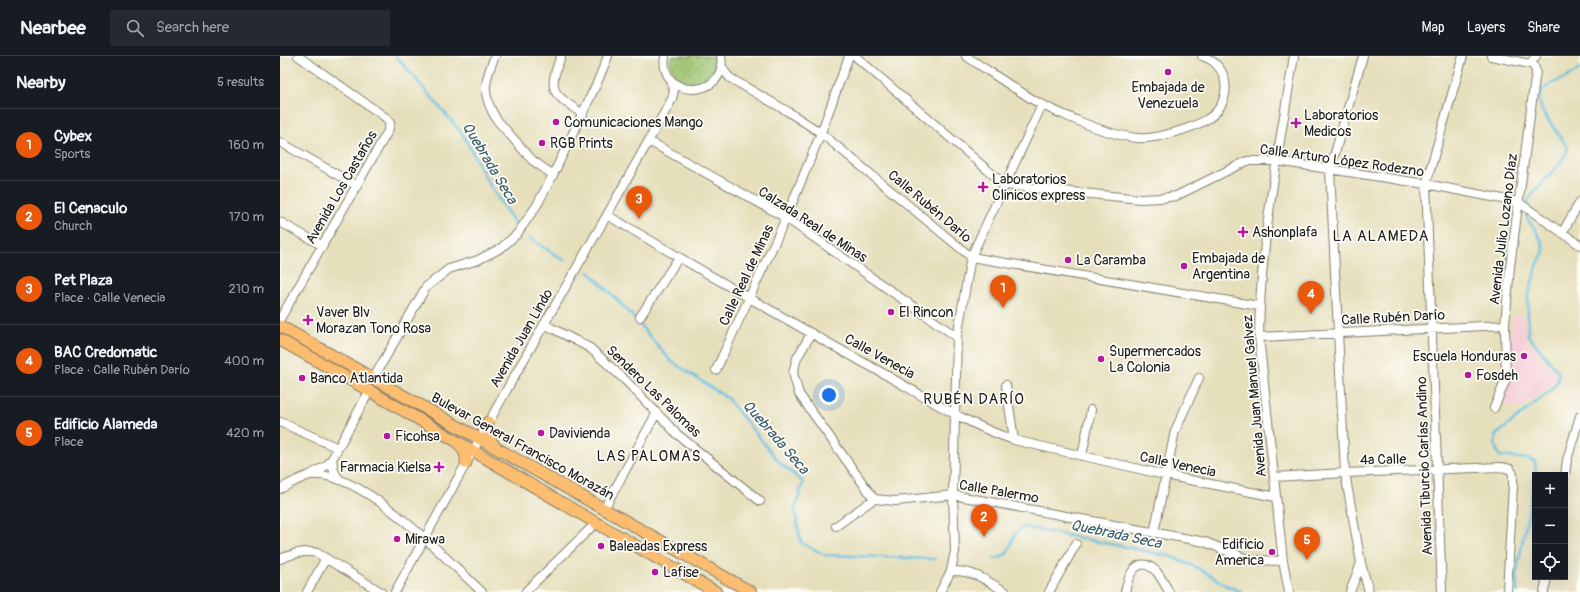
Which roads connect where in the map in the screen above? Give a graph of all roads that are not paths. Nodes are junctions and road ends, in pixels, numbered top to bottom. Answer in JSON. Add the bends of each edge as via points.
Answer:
{"nodes":[{"id":1,"x":298,"y":56,"type":"edge"},
{"id":2,"x":495,"y":56,"type":"edge"},
{"id":3,"x":562,"y":56,"type":"edge"},
{"id":4,"x":608,"y":56,"type":"edge"},
{"id":5,"x":665,"y":56,"type":"edge"},
{"id":6,"x":721,"y":56,"type":"edge"},
{"id":7,"x":849,"y":56,"type":"edge"},
{"id":8,"x":855,"y":56,"type":"edge"},
{"id":9,"x":966,"y":56,"type":"edge"},
{"id":10,"x":1202,"y":56,"type":"edge"},
{"id":11,"x":1294,"y":56,"type":"edge"},
{"id":12,"x":1363,"y":56,"type":"edge"},
{"id":13,"x":1463,"y":56,"type":"edge"},
{"id":14,"x":1491,"y":56,"type":"edge"},
{"id":15,"x":1536,"y":56,"type":"edge"},
{"id":16,"x":1530,"y":64,"type":"junction"},
{"id":17,"x":721,"y":65,"type":"junction"},
{"id":18,"x":716,"y":78,"type":"junction"},
{"id":19,"x":730,"y":78,"type":"junction"},
{"id":20,"x":671,"y":80,"type":"junction"},
{"id":21,"x":688,"y":90,"type":"junction"},
{"id":22,"x":672,"y":99,"type":"junction"},
{"id":23,"x":1042,"y":105,"type":"junction"},
{"id":24,"x":583,"y":114,"type":"junction"},
{"id":25,"x":821,"y":133,"type":"junction"},
{"id":26,"x":649,"y":141,"type":"junction"},
{"id":27,"x":280,"y":142,"type":"edge"},
{"id":28,"x":1277,"y":161,"type":"junction"},
{"id":29,"x":1330,"y":170,"type":"junction"},
{"id":30,"x":553,"y":175,"type":"junction"},
{"id":31,"x":1426,"y":184,"type":"junction"},
{"id":32,"x":1004,"y":185,"type":"junction"},
{"id":33,"x":357,"y":186,"type":"junction"},
{"id":34,"x":1580,"y":202,"type":"edge"},
{"id":35,"x":1524,"y":206,"type":"junction"},
{"id":36,"x":607,"y":215,"type":"junction"},
{"id":37,"x":786,"y":218,"type":"junction"},
{"id":38,"x":280,"y":222,"type":"edge"},
{"id":39,"x":1562,"y":233,"type":"junction"},
{"id":40,"x":1580,"y":245,"type":"edge"},
{"id":41,"x":323,"y":246,"type":"junction"},
{"id":42,"x":971,"y":257,"type":"junction"},
{"id":43,"x":679,"y":258,"type":"junction"},
{"id":44,"x":749,"y":299,"type":"junction"},
{"id":45,"x":1259,"y":306,"type":"junction"},
{"id":46,"x":640,"y":317,"type":"dead end"},
{"id":47,"x":280,"y":319,"type":"edge"},
{"id":48,"x":544,"y":324,"type":"junction"},
{"id":49,"x":1505,"y":325,"type":"junction"},
{"id":50,"x":280,"y":326,"type":"edge"},
{"id":51,"x":1431,"y":328,"type":"junction"},
{"id":52,"x":1337,"y":333,"type":"junction"},
{"id":53,"x":811,"y":334,"type":"junction"},
{"id":54,"x":957,"y":337,"type":"junction"},
{"id":55,"x":1259,"y":337,"type":"junction"},
{"id":56,"x":280,"y":340,"type":"edge"},
{"id":57,"x":716,"y":370,"type":"dead end"},
{"id":58,"x":1199,"y":378,"type":"dead end"},
{"id":59,"x":373,"y":379,"type":"junction"},
{"id":60,"x":1006,"y":385,"type":"dead end"},
{"id":61,"x":370,"y":390,"type":"junction"},
{"id":62,"x":1494,"y":408,"type":"dead end"},
{"id":63,"x":1091,"y":410,"type":"dead end"},
{"id":64,"x":955,"y":413,"type":"junction"},
{"id":65,"x":656,"y":414,"type":"junction"},
{"id":66,"x":1580,"y":416,"type":"edge"},
{"id":67,"x":280,"y":422,"type":"edge"},
{"id":68,"x":488,"y":422,"type":"junction"},
{"id":69,"x":465,"y":431,"type":"junction"},
{"id":70,"x":479,"y":438,"type":"junction"},
{"id":71,"x":1014,"y":440,"type":"junction"},
{"id":72,"x":458,"y":443,"type":"junction"},
{"id":73,"x":338,"y":448,"type":"junction"},
{"id":74,"x":495,"y":448,"type":"junction"},
{"id":75,"x":472,"y":451,"type":"junction"},
{"id":76,"x":1082,"y":456,"type":"junction"},
{"id":77,"x":332,"y":459,"type":"junction"},
{"id":78,"x":466,"y":463,"type":"junction"},
{"id":79,"x":1437,"y":470,"type":"junction"},
{"id":80,"x":1565,"y":472,"type":"edge"},
{"id":81,"x":1344,"y":473,"type":"junction"},
{"id":82,"x":310,"y":475,"type":"junction"},
{"id":83,"x":1165,"y":475,"type":"junction"},
{"id":84,"x":1274,"y":477,"type":"junction"},
{"id":85,"x":338,"y":478,"type":"junction"},
{"id":86,"x":280,"y":489,"type":"edge"},
{"id":87,"x":953,"y":495,"type":"junction"},
{"id":88,"x":1276,"y":497,"type":"junction"},
{"id":89,"x":874,"y":499,"type":"junction"},
{"id":90,"x":760,"y":501,"type":"dead end"},
{"id":91,"x":604,"y":509,"type":"junction"},
{"id":92,"x":596,"y":523,"type":"junction"},
{"id":93,"x":836,"y":526,"type":"dead end"},
{"id":94,"x":1154,"y":533,"type":"junction"},
{"id":95,"x":424,"y":538,"type":"junction"},
{"id":96,"x":1076,"y":544,"type":"dead end"},
{"id":97,"x":326,"y":558,"type":"junction"},
{"id":98,"x":280,"y":559,"type":"edge"},
{"id":99,"x":1283,"y":561,"type":"junction"},
{"id":100,"x":1361,"y":562,"type":"junction"},
{"id":101,"x":951,"y":570,"type":"junction"},
{"id":102,"x":1546,"y":580,"type":"edge"},
{"id":103,"x":307,"y":592,"type":"edge"},
{"id":104,"x":381,"y":592,"type":"edge"},
{"id":105,"x":395,"y":592,"type":"edge"},
{"id":106,"x":482,"y":592,"type":"edge"},
{"id":107,"x":525,"y":592,"type":"edge"},
{"id":108,"x":716,"y":592,"type":"edge"},
{"id":109,"x":751,"y":592,"type":"edge"},
{"id":110,"x":940,"y":592,"type":"edge"},
{"id":111,"x":1006,"y":592,"type":"edge"},
{"id":112,"x":1049,"y":592,"type":"edge"},
{"id":113,"x":1125,"y":592,"type":"edge"},
{"id":114,"x":1169,"y":592,"type":"edge"},
{"id":115,"x":1289,"y":592,"type":"edge"},
{"id":116,"x":1350,"y":592,"type":"edge"},
{"id":117,"x":1368,"y":592,"type":"edge"},
{"id":118,"x":1442,"y":592,"type":"edge"},
{"id":119,"x":1507,"y":592,"type":"edge"},
{"id":120,"x":1544,"y":592,"type":"edge"}],
"edges":[{"from":1,"to":33,"type":"street","name":"Avenida Los Castaños","via":[[390,123]]},
{"from":2,"to":30,"type":"street","via":[[487,75],[488,104],[497,120],[532,160]]},
{"from":3,"to":24,"type":"street","via":[[553,79],[555,92]]},
{"from":4,"to":24,"type":"street"},
{"from":5,"to":20,"type":"street","via":[[666,70]]},
{"from":6,"to":17,"type":"street"},
{"from":7,"to":25,"type":"street","name":"Calle Real de Minas"},
{"from":8,"to":32,"type":"street"},
{"from":9,"to":23,"type":"street"},
{"from":10,"to":23,"type":"street","via":[[1216,64],[1226,80],[1223,100],[1218,110],[1199,124],[1158,137],[1137,138],[1112,133]]},
{"from":11,"to":28,"type":"street","name":"Avenida Juan Manuel Galvez"},
{"from":12,"to":29,"type":"street"},
{"from":13,"to":31,"type":"street","name":"Avenida Tiburcio Carías Andino"},
{"from":14,"to":16,"type":"street"},
{"from":15,"to":16,"type":"street"},
{"from":16,"to":35,"type":"street","name":"Avenida Julio Lozano Díaz","via":[[1534,66],[1536,77]]},
{"from":17,"to":18,"type":"street"},
{"from":17,"to":19,"type":"street","name":"Calle Rubén Darío"},
{"from":18,"to":19,"type":"street"},
{"from":18,"to":21,"type":"street","via":[[704,88]]},
{"from":19,"to":25,"type":"street","name":"Calle Rubén Darío"},
{"from":20,"to":21,"type":"street"},
{"from":20,"to":22,"type":"street","via":[[674,90]]},
{"from":21,"to":22,"type":"street"},
{"from":22,"to":26,"type":"street","name":"Avenida Juan Lindo"},
{"from":23,"to":32,"type":"street"},
{"from":24,"to":30,"type":"street"},
{"from":25,"to":37,"type":"street","name":"Calle Real de Minas"},
{"from":25,"to":42,"type":"street","name":"Calle Rubén Darío"},
{"from":26,"to":36,"type":"street","name":"Avenida Juan Lindo"},
{"from":26,"to":37,"type":"street","name":"Calzada Real de Minas"},
{"from":27,"to":33,"type":"street"},
{"from":28,"to":29,"type":"street","name":"Calle Arturo López Rodezno"},
{"from":28,"to":32,"type":"street","name":"Calle Arturo López Rodezno","via":[[1247,161],[1176,196],[1162,198],[1140,199]]},
{"from":28,"to":45,"type":"street","name":"Avenida Juan Manuel Galvez","via":[[1263,254]]},
{"from":29,"to":31,"type":"street","name":"Calle Arturo López Rodezno"},
{"from":29,"to":52,"type":"street"},
{"from":30,"to":59,"type":"street","via":[[533,211],[516,234],[501,248],[478,260],[449,269],[426,287]]},
{"from":31,"to":35,"type":"street","name":"Calle Arturo López Rodezno"},
{"from":31,"to":51,"type":"street","name":"Avenida Tiburcio Carías Andino"},
{"from":32,"to":42,"type":"street"},
{"from":33,"to":41,"type":"street","name":"Avenida Los Castaños"},
{"from":34,"to":39,"type":"street"},
{"from":35,"to":39,"type":"street","name":"Calle Arturo López Rodezno"},
{"from":35,"to":49,"type":"street","name":"Avenida Julio Lozano Díaz","via":[[1510,267]]},
{"from":36,"to":43,"type":"street","name":"Calle Venecia"},
{"from":36,"to":48,"type":"street","name":"Avenida Juan Lindo"},
{"from":37,"to":44,"type":"street","name":"Calle Real de Minas"},
{"from":37,"to":54,"type":"street","name":"Calzada Real de Minas"},
{"from":38,"to":41,"type":"street"},
{"from":39,"to":40,"type":"street","name":"Calle Arturo López Rodezno"},
{"from":41,"to":47,"type":"street","name":"Avenida Los Castaños"},
{"from":42,"to":45,"type":"street","name":"Calle Rubén Darío"},
{"from":42,"to":54,"type":"street"},
{"from":43,"to":44,"type":"street","name":"Calle Venecia"},
{"from":43,"to":46,"type":"street"},
{"from":44,"to":53,"type":"street","name":"Calle Venecia"},
{"from":44,"to":57,"type":"street","name":"Calle Real de Minas"},
{"from":45,"to":55,"type":"street","name":"Avenida Juan Manuel Galvez"},
{"from":48,"to":65,"type":"street","name":"Sendero Las Palomas","via":[[590,348]]},
{"from":48,"to":68,"type":"street","name":"Avenida Juan Lindo"},
{"from":49,"to":51,"type":"street","name":"Calle Rubén Darío"},
{"from":49,"to":62,"type":"street","name":"Avenida Julio Lozano Díaz","via":[[1506,379]]},
{"from":50,"to":59,"type":"main road","name":"Bulevar General Francisco Morazán"},
{"from":51,"to":52,"type":"street","name":"Calle Rubén Darío"},
{"from":51,"to":79,"type":"street","name":"Avenida Tiburcio Carías Andino"},
{"from":52,"to":55,"type":"street","name":"Calle Rubén Darío"},
{"from":52,"to":81,"type":"street"},
{"from":53,"to":64,"type":"street","name":"Calle Venecia"},
{"from":53,"to":89,"type":"street","via":[[797,358],[793,373],[799,394]]},
{"from":54,"to":64,"type":"street"},
{"from":55,"to":84,"type":"street","name":"Avenida Juan Manuel Galvez"},
{"from":56,"to":61,"type":"main road","name":"Bulevar General Francisco Morazán"},
{"from":58,"to":83,"type":"street","via":[[1175,431]]},
{"from":59,"to":69,"type":"main road","name":"Bulevar General Francisco Morazán"},
{"from":60,"to":71,"type":"street"},
{"from":61,"to":72,"type":"main road","name":"Bulevar General Francisco Morazán"},
{"from":61,"to":73,"type":"street"},
{"from":63,"to":76,"type":"street"},
{"from":64,"to":71,"type":"street","name":"Calle Venecia","via":[[998,435]]},
{"from":64,"to":87,"type":"street"},
{"from":65,"to":90,"type":"street","name":"Sendero Las Palomas"},
{"from":65,"to":91,"type":"street"},
{"from":66,"to":80,"type":"street"},
{"from":67,"to":73,"type":"street"},
{"from":68,"to":69,"type":"main road","via":[[482,428]]},
{"from":68,"to":70,"type":"street","name":"Avenida Juan Lindo"},
{"from":68,"to":74,"type":"main road","via":[[489,440]]},
{"from":69,"to":70,"type":"main road","name":"Bulevar General Francisco Morazán"},
{"from":70,"to":74,"type":"main road","name":"Bulevar General Francisco Morazán"},
{"from":70,"to":75,"type":"street","name":"Avenida Juan Lindo"},
{"from":71,"to":76,"type":"street","name":"Calle Venecia"},
{"from":72,"to":75,"type":"main road","name":"Bulevar General Francisco Morazán"},
{"from":72,"to":78,"type":"main road","via":[[464,450]]},
{"from":73,"to":77,"type":"street"},
{"from":74,"to":91,"type":"main road","name":"Bulevar General Francisco Morazán"},
{"from":75,"to":78,"type":"street","name":"Avenida Juan Lindo"},
{"from":75,"to":92,"type":"main road","name":"Bulevar General Francisco Morazán"},
{"from":76,"to":83,"type":"street","name":"Calle Venecia"},
{"from":77,"to":82,"type":"street"},
{"from":77,"to":85,"type":"street"},
{"from":78,"to":95,"type":"street","name":"Avenida Juan Lindo"},
{"from":79,"to":81,"type":"street","name":"4a Calle"},
{"from":79,"to":118,"type":"street","name":"Avenida Tiburcio Carías Andino"},
{"from":79,"to":119,"type":"street","name":"4a Calle","via":[[1500,467],[1510,469],[1513,474]]},
{"from":81,"to":84,"type":"street","name":"4a Calle"},
{"from":81,"to":100,"type":"street"},
{"from":82,"to":85,"type":"street"},
{"from":82,"to":86,"type":"street"},
{"from":83,"to":88,"type":"street","name":"Calle Venecia"},
{"from":83,"to":94,"type":"street"},
{"from":84,"to":88,"type":"street","name":"Avenida Juan Manuel Galvez"},
{"from":85,"to":95,"type":"street","via":[[380,501]]},
{"from":87,"to":89,"type":"street","name":"Calle Palermo","via":[[896,501]]},
{"from":87,"to":94,"type":"street","name":"Calle Palermo"},
{"from":87,"to":101,"type":"street","via":[[956,551]]},
{"from":88,"to":99,"type":"street","name":"Avenida Juan Manuel Galvez"},
{"from":89,"to":93,"type":"street"},
{"from":91,"to":109,"type":"main road","name":"Bulevar General Francisco Morazán"},
{"from":92,"to":107,"type":"street"},
{"from":92,"to":108,"type":"main road","name":"Bulevar General Francisco Morazán"},
{"from":94,"to":99,"type":"street","name":"Calle Palermo","via":[[1205,542],[1249,560]]},
{"from":95,"to":105,"type":"street","name":"Avenida Juan Lindo"},
{"from":95,"to":106,"type":"street"},
{"from":96,"to":112,"type":"street"},
{"from":97,"to":98,"type":"street","via":[[308,551]]},
{"from":97,"to":103,"type":"street"},
{"from":97,"to":104,"type":"street"},
{"from":99,"to":115,"type":"street","name":"Avenida Juan Manuel Galvez"},
{"from":100,"to":116,"type":"street"},
{"from":100,"to":117,"type":"street"},
{"from":101,"to":110,"type":"street"},
{"from":101,"to":111,"type":"street","via":[[976,574]]},
{"from":102,"to":120,"type":"street"},
{"from":113,"to":114,"type":"street","via":[[1129,577],[1141,564],[1148,565],[1157,572]]}]}
